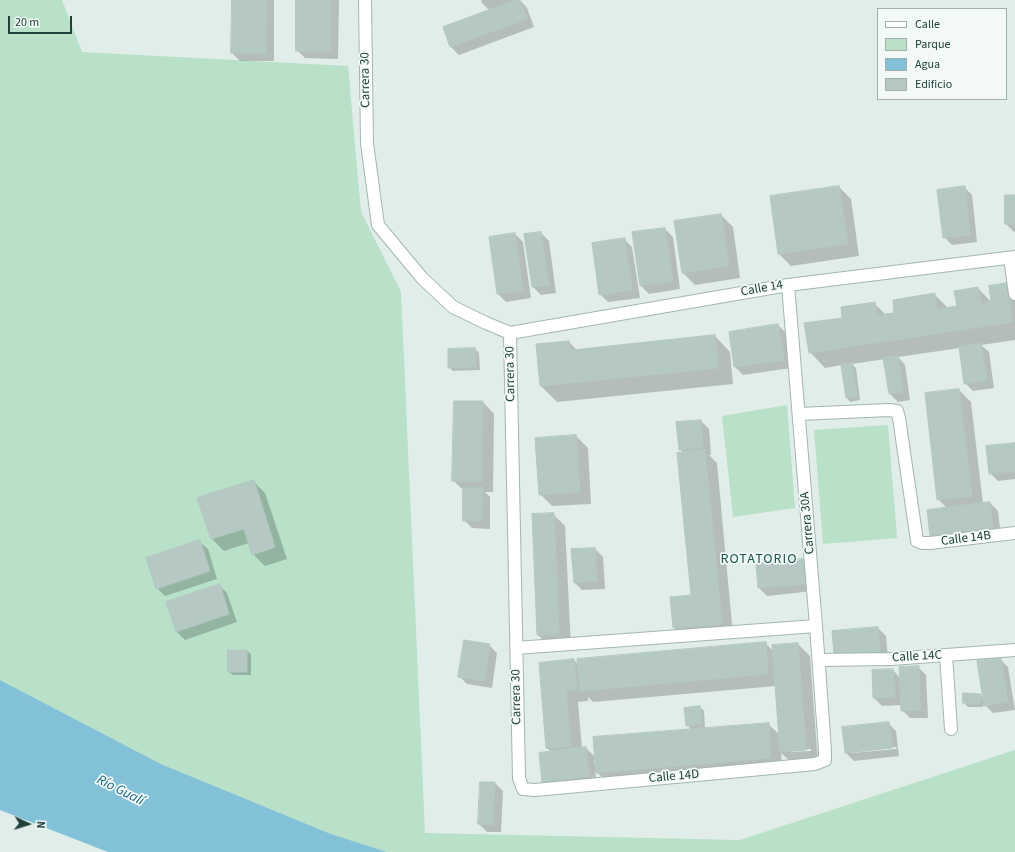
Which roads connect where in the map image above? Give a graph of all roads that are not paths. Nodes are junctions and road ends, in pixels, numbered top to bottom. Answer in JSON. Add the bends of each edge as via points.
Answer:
{"nodes":[{"id":1,"x":365,"y":0,"type":"edge"},
{"id":2,"x":1013,"y":257,"type":"edge"},
{"id":3,"x":788,"y":285,"type":"junction"},
{"id":4,"x":1015,"y":294,"type":"edge"},
{"id":5,"x":510,"y":333,"type":"junction"},
{"id":6,"x":799,"y":414,"type":"junction"},
{"id":7,"x":1015,"y":533,"type":"edge"},
{"id":8,"x":816,"y":626,"type":"junction"},
{"id":9,"x":516,"y":648,"type":"junction"},
{"id":10,"x":1015,"y":650,"type":"edge"},
{"id":11,"x":946,"y":655,"type":"junction"},
{"id":12,"x":819,"y":660,"type":"junction"},
{"id":13,"x":951,"y":729,"type":"dead end"},
{"id":14,"x":825,"y":760,"type":"joint"},
{"id":15,"x":523,"y":789,"type":"joint"}],
"edges":[{"from":1,"to":5,"type":"street","name":"Carrera 30","via":[[367,143],[378,225],[422,278],[454,306]]},
{"from":2,"to":3,"type":"street","name":"Calle 14"},
{"from":2,"to":4,"type":"street"},
{"from":3,"to":5,"type":"street","name":"Calle 14"},
{"from":3,"to":6,"type":"street","name":"Carrera 30A"},
{"from":5,"to":9,"type":"street","name":"Carrera 30"},
{"from":6,"to":7,"type":"street","name":"Calle 14B","via":[[896,411],[917,541],[930,543]]},
{"from":6,"to":8,"type":"street","name":"Carrera 30A"},
{"from":8,"to":9,"type":"street"},
{"from":8,"to":12,"type":"street","name":"Carrera 30A"},
{"from":9,"to":15,"type":"street","name":"Carrera 30","via":[[519,778]]},
{"from":10,"to":11,"type":"street","name":"Calle 14C"},
{"from":11,"to":12,"type":"street","name":"Calle 14C"},
{"from":11,"to":13,"type":"street"},
{"from":12,"to":14,"type":"street","name":"Carrera 30A"},
{"from":14,"to":15,"type":"street","name":"Calle 14D","via":[[815,764],[536,790]]}]}
